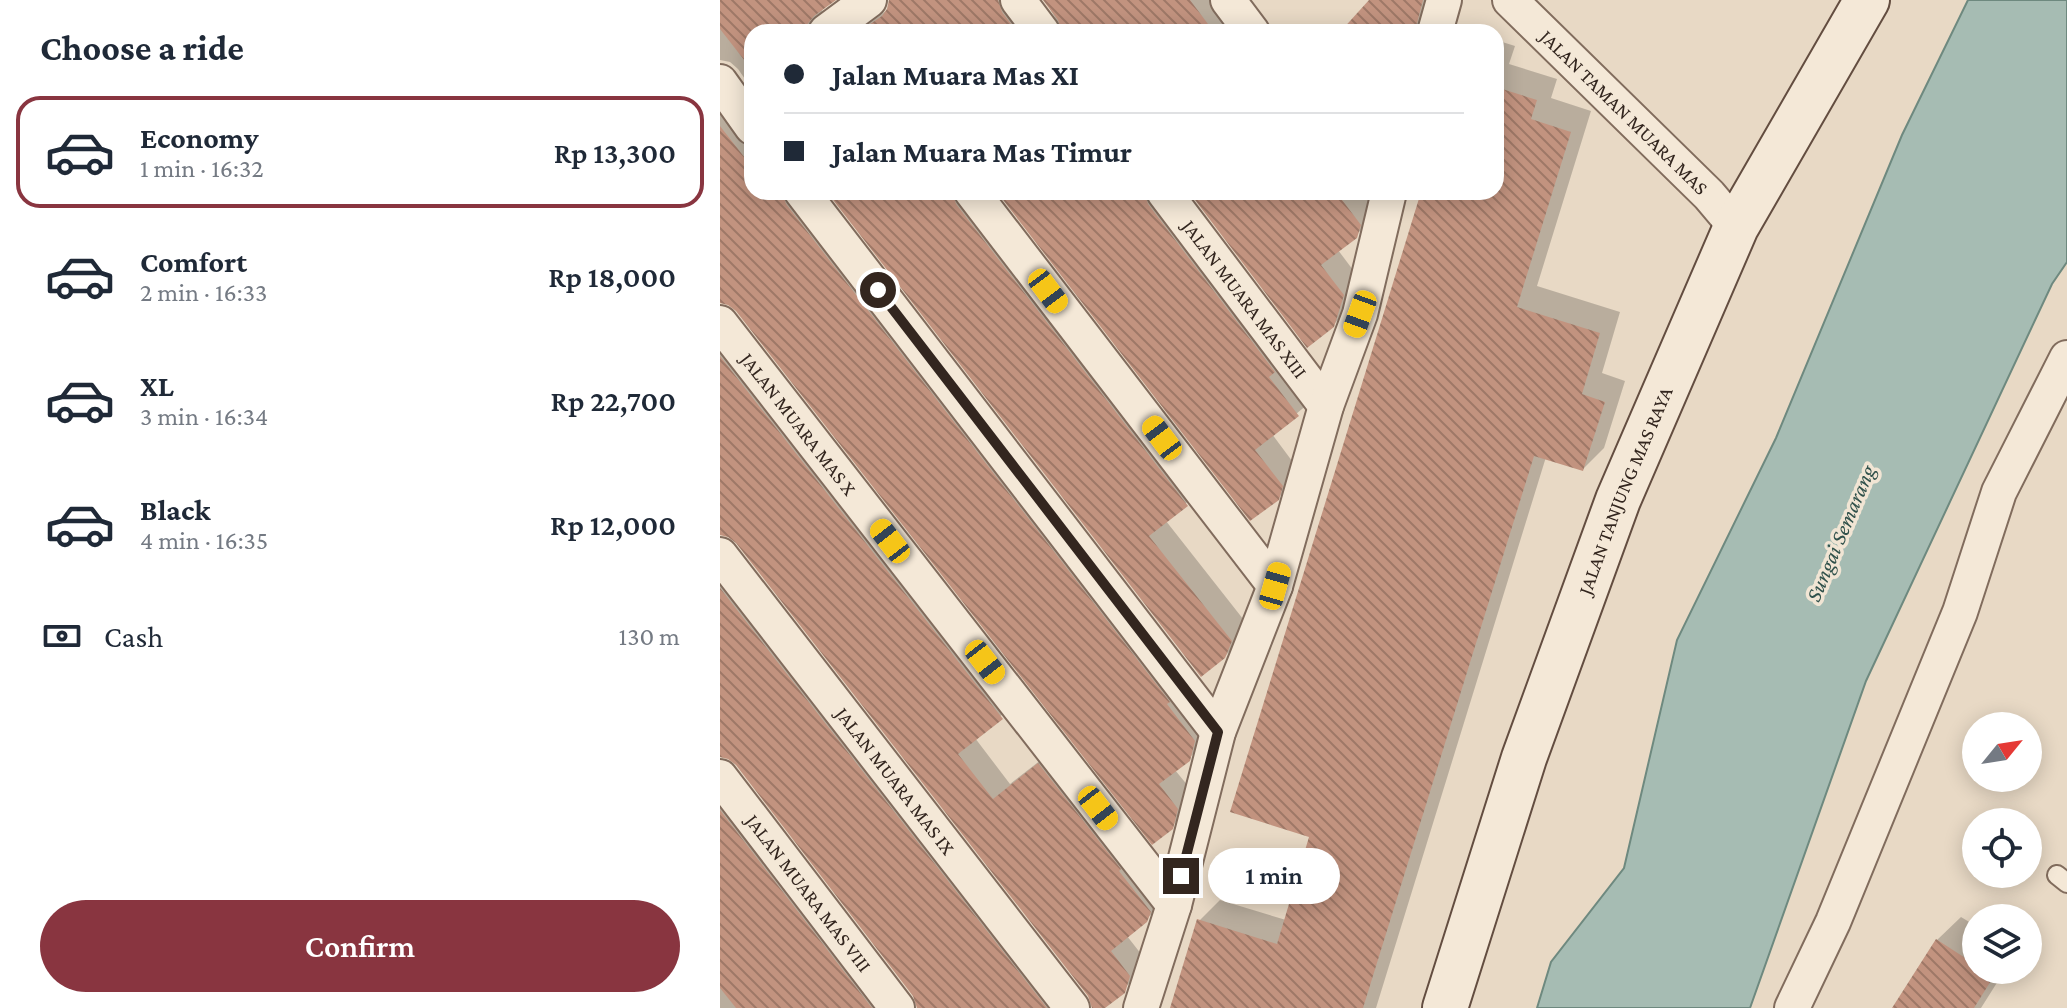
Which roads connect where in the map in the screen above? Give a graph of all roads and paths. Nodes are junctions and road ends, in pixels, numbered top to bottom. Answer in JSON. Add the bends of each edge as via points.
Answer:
{"nodes":[{"id":1,"x":869,"y":0,"type":"edge"},
{"id":2,"x":1018,"y":0,"type":"edge"},
{"id":3,"x":1228,"y":0,"type":"edge"},
{"id":4,"x":1444,"y":0,"type":"edge"},
{"id":5,"x":1510,"y":0,"type":"edge"},
{"id":6,"x":1867,"y":0,"type":"edge"},
{"id":7,"x":843,"y":24,"type":"edge"},
{"id":8,"x":1036,"y":24,"type":"edge"},
{"id":9,"x":1246,"y":24,"type":"edge"},
{"id":10,"x":1437,"y":24,"type":"edge"},
{"id":11,"x":808,"y":200,"type":"edge"},
{"id":12,"x":978,"y":200,"type":"edge"},
{"id":13,"x":1170,"y":200,"type":"edge"},
{"id":14,"x":1383,"y":200,"type":"edge"},
{"id":15,"x":1736,"y":227,"type":"junction"},
{"id":16,"x":720,"y":323,"type":"edge"},
{"id":17,"x":2067,"y":358,"type":"edge"},
{"id":18,"x":1326,"y":406,"type":"junction"},
{"id":19,"x":720,"y":555,"type":"edge"},
{"id":20,"x":1275,"y":586,"type":"junction"},
{"id":21,"x":1218,"y":732,"type":"junction"},
{"id":22,"x":720,"y":777,"type":"edge"},
{"id":23,"x":1174,"y":905,"type":"junction"},
{"id":24,"x":897,"y":1008,"type":"edge"},
{"id":25,"x":1072,"y":1008,"type":"edge"},
{"id":26,"x":1141,"y":1008,"type":"edge"},
{"id":27,"x":1445,"y":1008,"type":"edge"},
{"id":28,"x":1792,"y":1008,"type":"edge"}],
"edges":[{"from":1,"to":7,"type":"street"},
{"from":2,"to":8,"type":"street"},
{"from":3,"to":9,"type":"street"},
{"from":4,"to":10,"type":"street"},
{"from":5,"to":15,"type":"street","name":"JALAN TAMAN MUARA MAS"},
{"from":6,"to":15,"type":"street","name":"JALAN TANJUNG MAS RAYA"},
{"from":11,"to":21,"type":"street"},
{"from":12,"to":20,"type":"street"},
{"from":13,"to":18,"type":"street","name":"JALAN MUARA MAS XIII"},
{"from":14,"to":18,"type":"street","via":[[1360,314]]},
{"from":15,"to":27,"type":"street","name":"JALAN TANJUNG MAS RAYA","via":[[1613,514],[1524,758]]},
{"from":16,"to":23,"type":"street","name":"JALAN MUARA MAS X"},
{"from":17,"to":28,"type":"street","via":[[1999,492],[1960,612],[1833,922]]},
{"from":18,"to":20,"type":"street"},
{"from":19,"to":25,"type":"street","name":"JALAN MUARA MAS IX"},
{"from":20,"to":21,"type":"street"},
{"from":21,"to":23,"type":"street"},
{"from":22,"to":24,"type":"street","name":"JALAN MUARA MAS VIII"},
{"from":23,"to":26,"type":"street"}]}
